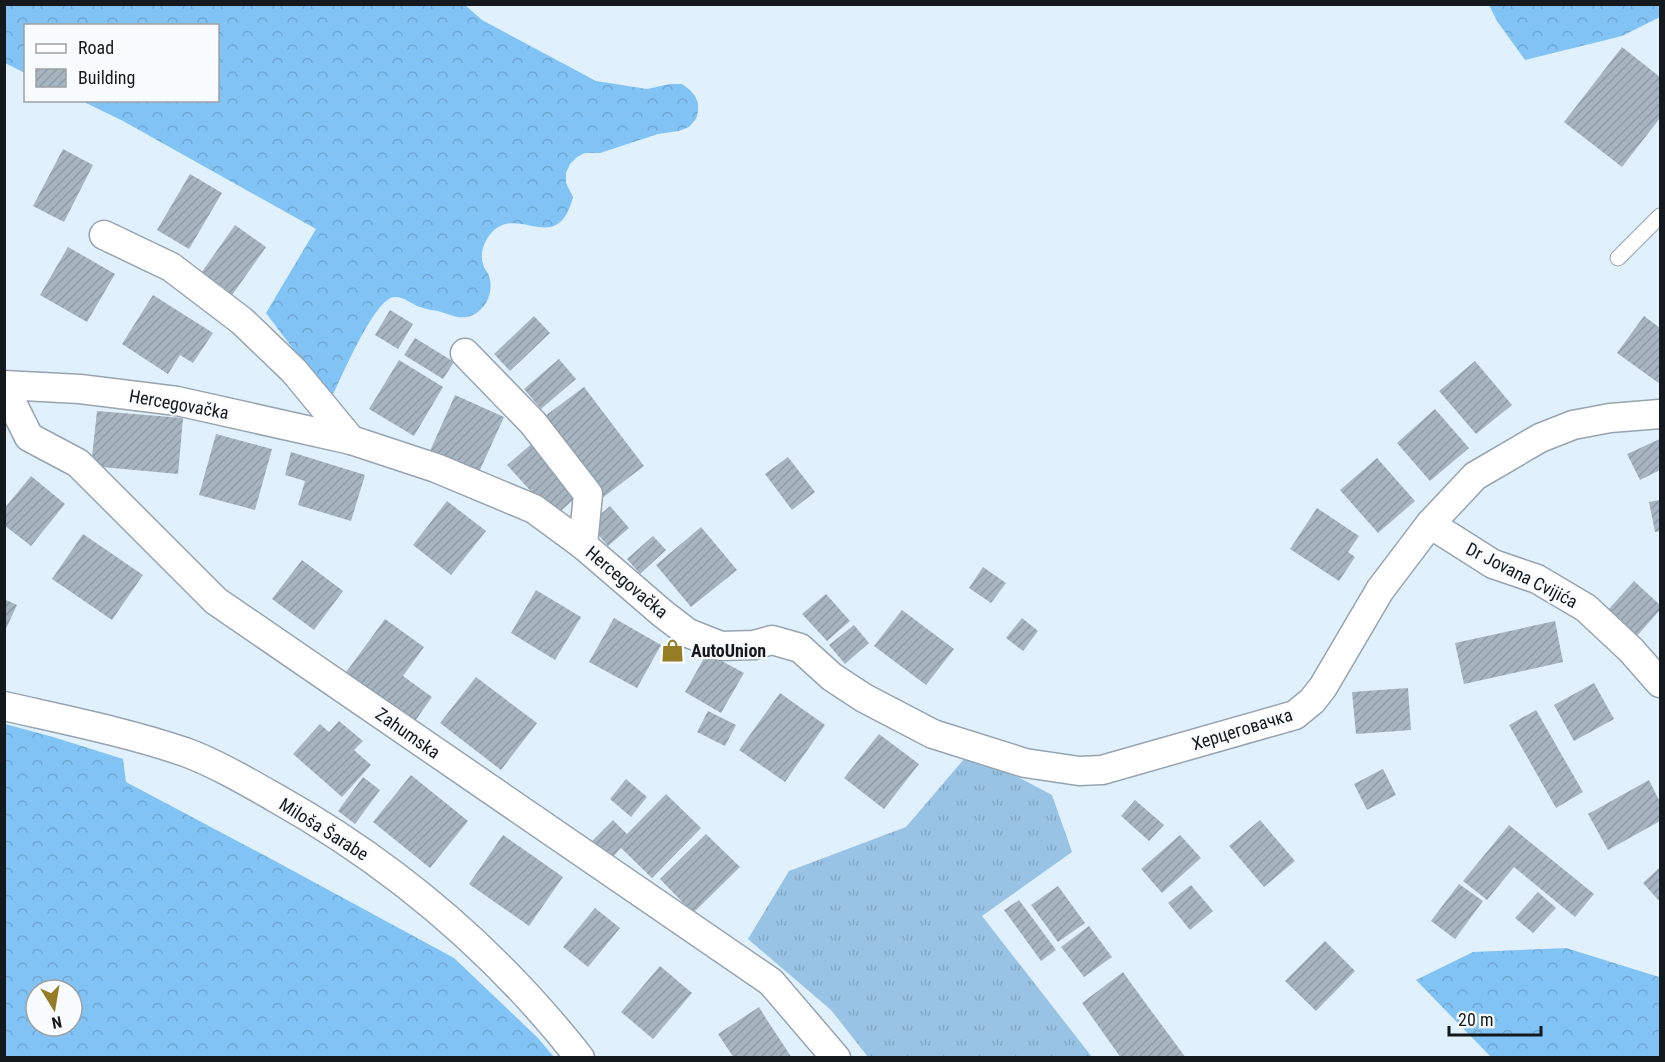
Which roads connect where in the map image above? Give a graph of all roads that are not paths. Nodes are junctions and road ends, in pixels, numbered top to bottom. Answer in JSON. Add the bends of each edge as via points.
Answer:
{"nodes":[{"id":1,"x":1660,"y":216,"type":"edge"},
{"id":2,"x":104,"y":235,"type":"dead end"},
{"id":3,"x":1618,"y":258,"type":"dead end"},
{"id":4,"x":465,"y":353,"type":"dead end"},
{"id":5,"x":4,"y":386,"type":"edge"},
{"id":6,"x":1660,"y":414,"type":"edge"},
{"id":7,"x":351,"y":440,"type":"junction"},
{"id":8,"x":1430,"y":524,"type":"junction"},
{"id":9,"x":584,"y":545,"type":"junction"},
{"id":10,"x":1660,"y":683,"type":"edge"},
{"id":11,"x":4,"y":706,"type":"edge"},
{"id":12,"x":1102,"y":770,"type":"joint"},
{"id":13,"x":580,"y":1058,"type":"edge"},
{"id":14,"x":836,"y":1058,"type":"edge"}],
"edges":[{"from":1,"to":3,"type":"lane"},
{"from":2,"to":7,"type":"street","via":[[171,267],[242,321],[294,371]]},
{"from":4,"to":9,"type":"street","via":[[533,423],[588,494]]},
{"from":5,"to":7,"type":"street","name":"Hercegovačka","via":[[177,401]]},
{"from":5,"to":14,"type":"street","name":"Zahumska","via":[[29,437],[78,464],[216,601],[771,982]]},
{"from":6,"to":8,"type":"street","name":"Херцеговачка","via":[[1573,425],[1540,438],[1475,476]]},
{"from":7,"to":9,"type":"street","name":"Hercegovačka","via":[[436,468],[534,508]]},
{"from":8,"to":10,"type":"street","name":"Dr Jovana Cvijića","via":[[1493,564],[1538,579],[1586,608]]},
{"from":8,"to":12,"type":"street","name":"Херцеговачка","via":[[1380,590],[1323,687],[1295,715]]},
{"from":9,"to":12,"type":"street","name":"Hercegovačka","via":[[688,633],[721,646],[754,645],[772,639],[800,648],[832,677],[864,698],[933,734],[1025,763],[1079,771]]},
{"from":11,"to":13,"type":"street","name":"Miloša Šarabe","via":[[102,728],[186,753],[316,821],[395,875],[484,951],[553,1023]]}]}
